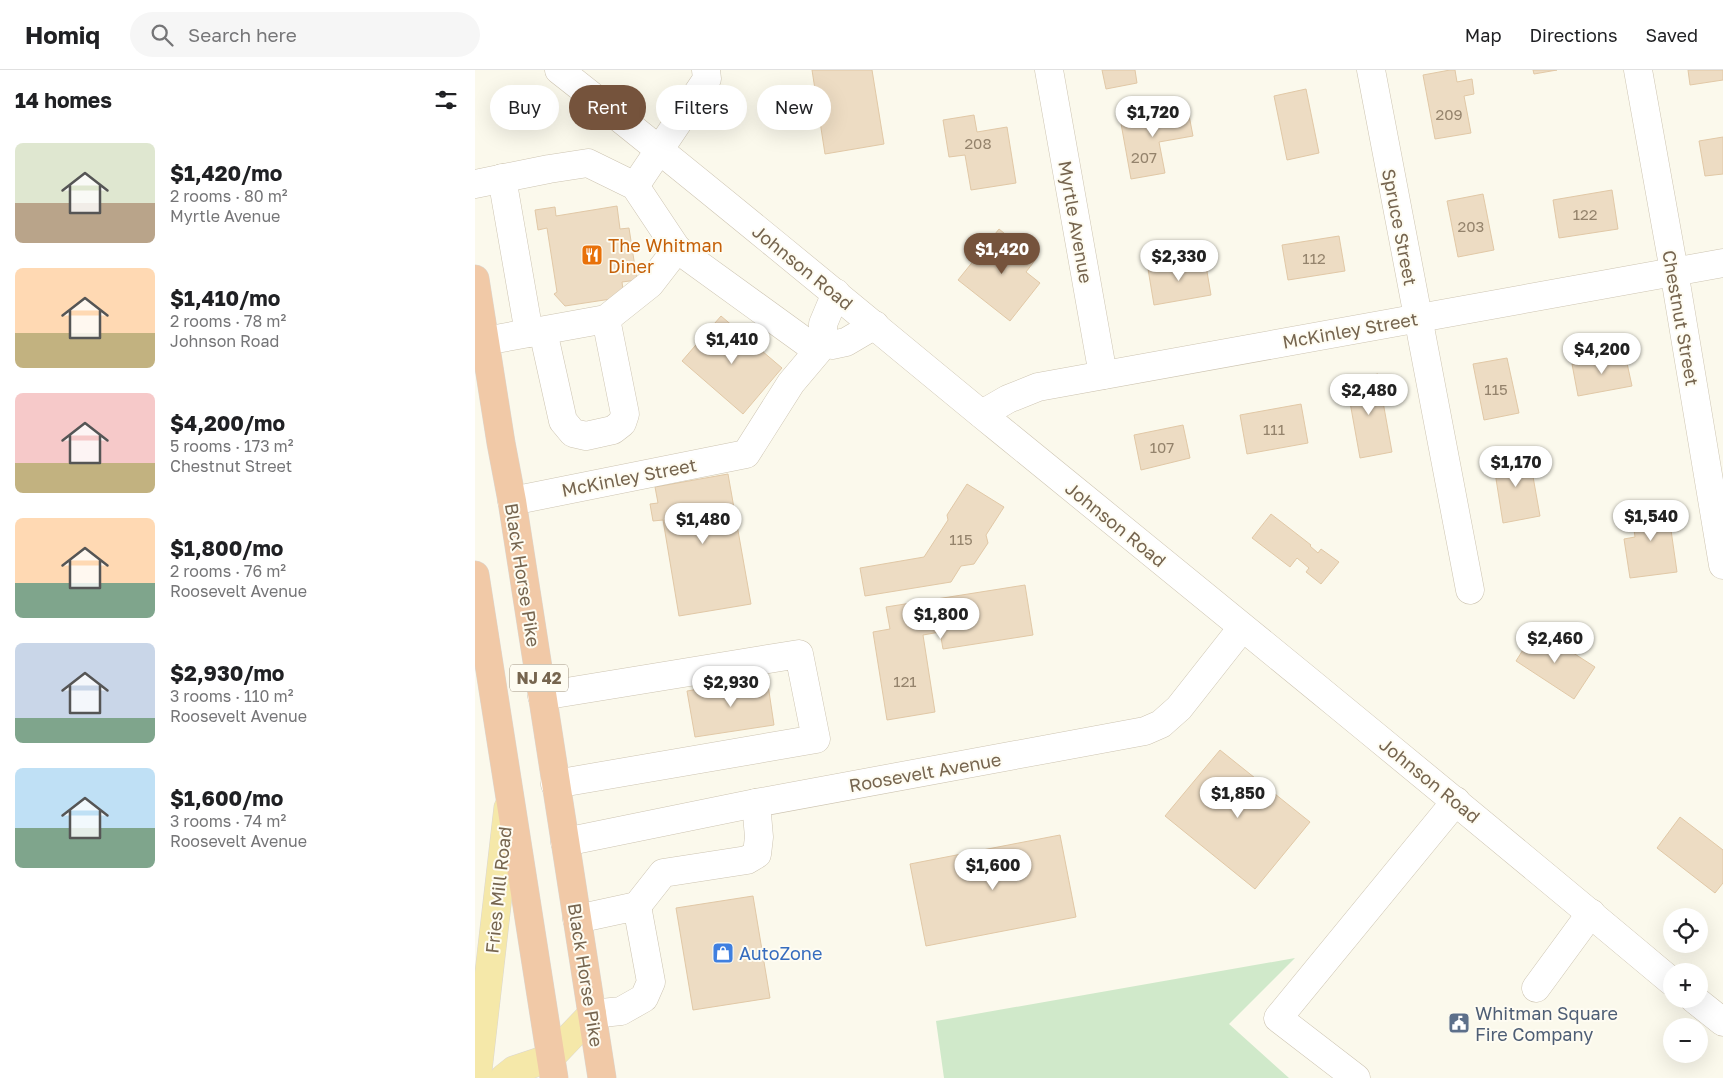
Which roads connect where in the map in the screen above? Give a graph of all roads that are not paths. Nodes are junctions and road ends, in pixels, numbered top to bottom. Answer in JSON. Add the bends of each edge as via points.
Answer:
{"nodes":[{"id":1,"x":559,"y":70,"type":"edge"},
{"id":2,"x":706,"y":70,"type":"edge"},
{"id":3,"x":1049,"y":70,"type":"edge"},
{"id":4,"x":1371,"y":70,"type":"edge"},
{"id":5,"x":1638,"y":70,"type":"edge"},
{"id":6,"x":660,"y":149,"type":"junction"},
{"id":7,"x":502,"y":178,"type":"junction"},
{"id":8,"x":475,"y":184,"type":"edge"},
{"id":9,"x":635,"y":186,"type":"junction"},
{"id":10,"x":677,"y":249,"type":"junction"},
{"id":11,"x":1723,"y":263,"type":"edge"},
{"id":12,"x":1674,"y":271,"type":"junction"},
{"id":13,"x":475,"y":279,"type":"edge"},
{"id":14,"x":836,"y":293,"type":"junction"},
{"id":15,"x":1417,"y":318,"type":"junction"},
{"id":16,"x":606,"y":319,"type":"junction"},
{"id":17,"x":875,"y":325,"type":"junction"},
{"id":18,"x":536,"y":332,"type":"junction"},
{"id":19,"x":485,"y":341,"type":"junction"},
{"id":20,"x":823,"y":347,"type":"junction"},
{"id":21,"x":1103,"y":374,"type":"junction"},
{"id":22,"x":982,"y":414,"type":"junction"},
{"id":23,"x":512,"y":501,"type":"junction"},
{"id":24,"x":1723,"y":566,"type":"edge"},
{"id":25,"x":475,"y":575,"type":"edge"},
{"id":26,"x":1470,"y":590,"type":"dead end"},
{"id":27,"x":1242,"y":628,"type":"junction"},
{"id":28,"x":543,"y":696,"type":"junction"},
{"id":29,"x":555,"y":784,"type":"junction"},
{"id":30,"x":509,"y":792,"type":"junction"},
{"id":31,"x":1456,"y":801,"type":"junction"},
{"id":32,"x":756,"y":803,"type":"junction"},
{"id":33,"x":565,"y":842,"type":"junction"},
{"id":34,"x":637,"y":906,"type":"junction"},
{"id":35,"x":1591,"y":913,"type":"junction"},
{"id":36,"x":577,"y":918,"type":"junction"},
{"id":37,"x":1663,"y":974,"type":"edge"},
{"id":38,"x":1535,"y":988,"type":"dead end"},
{"id":39,"x":1705,"y":1008,"type":"edge"},
{"id":40,"x":592,"y":1014,"type":"junction"},
{"id":41,"x":1723,"y":1022,"type":"edge"},
{"id":42,"x":552,"y":1068,"type":"edge"},
{"id":43,"x":477,"y":1078,"type":"edge"},
{"id":44,"x":504,"y":1078,"type":"edge"},
{"id":45,"x":602,"y":1078,"type":"edge"},
{"id":46,"x":1355,"y":1078,"type":"edge"}],
"edges":[{"from":1,"to":6,"type":"street","name":"Johnson Road"},
{"from":2,"to":6,"type":"street","via":[[707,79]]},
{"from":3,"to":21,"type":"street","name":"Myrtle Avenue"},
{"from":4,"to":15,"type":"street","name":"Spruce Street"},
{"from":5,"to":12,"type":"street","name":"Chestnut Street"},
{"from":6,"to":9,"type":"street"},
{"from":6,"to":14,"type":"street","name":"Johnson Road"},
{"from":7,"to":8,"type":"street"},
{"from":7,"to":9,"type":"street","via":[[588,163]]},
{"from":7,"to":18,"type":"street"},
{"from":9,"to":10,"type":"street"},
{"from":10,"to":16,"type":"street","via":[[650,284]]},
{"from":10,"to":20,"type":"street"},
{"from":11,"to":12,"type":"street","name":"McKinley Street"},
{"from":12,"to":15,"type":"street","name":"McKinley Street"},
{"from":12,"to":24,"type":"street","name":"Chestnut Street"},
{"from":13,"to":19,"type":"highway","name":"Black Horse Pike","number":"NJ 42"},
{"from":14,"to":17,"type":"street","name":"Johnson Road"},
{"from":14,"to":20,"type":"street","via":[[823,324]]},
{"from":15,"to":21,"type":"street","name":"McKinley Street"},
{"from":15,"to":26,"type":"street","name":"Spruce Street"},
{"from":16,"to":18,"type":"street"},
{"from":16,"to":18,"type":"street","via":[[625,414],[613,430],[586,436],[573,433],[563,421]]},
{"from":17,"to":20,"type":"street","via":[[846,342]]},
{"from":17,"to":22,"type":"street","name":"Johnson Road"},
{"from":18,"to":19,"type":"street"},
{"from":19,"to":23,"type":"highway","name":"Black Horse Pike","number":"NJ 42"},
{"from":20,"to":23,"type":"street","name":"McKinley Street","via":[[791,383],[746,454]]},
{"from":21,"to":22,"type":"street","name":"McKinley Street","via":[[1038,387]]},
{"from":22,"to":27,"type":"street","name":"Johnson Road"},
{"from":23,"to":28,"type":"highway","name":"Black Horse Pike","number":"NJ 42"},
{"from":25,"to":30,"type":"highway","number":"NJ 42"},
{"from":27,"to":31,"type":"street","name":"Johnson Road"},
{"from":27,"to":32,"type":"street","name":"Roosevelt Avenue","via":[[1179,708],[1161,724],[1145,731]]},
{"from":28,"to":29,"type":"highway","name":"Black Horse Pike","number":"NJ 42"},
{"from":28,"to":29,"type":"street","via":[[799,654],[816,740]]},
{"from":29,"to":33,"type":"highway","name":"Black Horse Pike","number":"NJ 42"},
{"from":30,"to":42,"type":"highway","number":"NJ 42"},
{"from":30,"to":43,"type":"main road","name":"Fries Mill Road"},
{"from":31,"to":35,"type":"street","name":"Johnson Road"},
{"from":31,"to":46,"type":"street","via":[[1278,1018]]},
{"from":32,"to":33,"type":"street","name":"Roosevelt Avenue"},
{"from":32,"to":34,"type":"street","via":[[757,854],[747,860],[663,874]]},
{"from":33,"to":36,"type":"highway","name":"Black Horse Pike","number":"NJ 42"},
{"from":34,"to":36,"type":"street"},
{"from":34,"to":40,"type":"street","via":[[651,982],[648,990],[644,998],[621,1011]]},
{"from":35,"to":37,"type":"street","name":"Johnson Road"},
{"from":35,"to":38,"type":"street"},
{"from":36,"to":40,"type":"highway","name":"Black Horse Pike","number":"NJ 42"},
{"from":39,"to":41,"type":"street"},
{"from":40,"to":42,"type":"main road"},
{"from":40,"to":45,"type":"highway","name":"Black Horse Pike","number":"NJ 42"},
{"from":42,"to":44,"type":"main road","via":[[514,1070]]}]}
